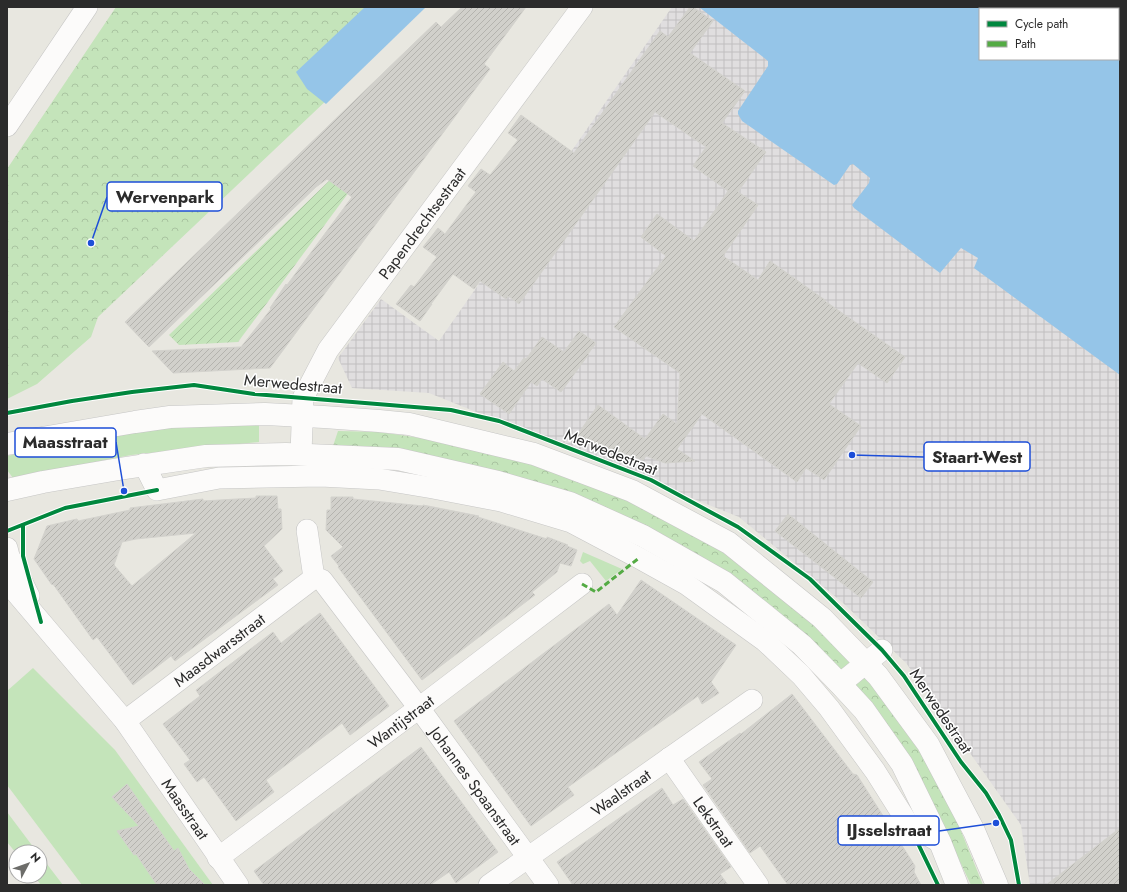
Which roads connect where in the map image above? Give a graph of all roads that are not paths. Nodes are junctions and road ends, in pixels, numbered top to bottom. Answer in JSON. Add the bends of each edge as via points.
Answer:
{"nodes":[{"id":1,"x":87,"y":7,"type":"edge"},
{"id":2,"x":582,"y":7,"type":"edge"},
{"id":3,"x":7,"y":126,"type":"edge"},
{"id":4,"x":302,"y":416,"type":"junction"},
{"id":5,"x":7,"y":444,"type":"edge"},
{"id":6,"x":301,"y":454,"type":"junction"},
{"id":7,"x":144,"y":464,"type":"junction"},
{"id":8,"x":7,"y":493,"type":"edge"},
{"id":9,"x":307,"y":530,"type":"dead end"},
{"id":10,"x":7,"y":548,"type":"edge"},
{"id":11,"x":314,"y":578,"type":"junction"},
{"id":12,"x":7,"y":582,"type":"edge"},
{"id":13,"x":582,"y":584,"type":"dead end"},
{"id":14,"x":41,"y":622,"type":"junction"},
{"id":15,"x":874,"y":657,"type":"junction"},
{"id":16,"x":840,"y":684,"type":"junction"},
{"id":17,"x":752,"y":700,"type":"dead end"},
{"id":18,"x":419,"y":708,"type":"junction"},
{"id":19,"x":125,"y":721,"type":"junction"},
{"id":20,"x":669,"y":758,"type":"junction"},
{"id":21,"x":940,"y":842,"type":"junction"},
{"id":22,"x":218,"y":858,"type":"junction"},
{"id":23,"x":528,"y":858,"type":"junction"},
{"id":24,"x":238,"y":885,"type":"edge"},
{"id":25,"x":490,"y":885,"type":"edge"},
{"id":26,"x":548,"y":885,"type":"edge"},
{"id":27,"x":758,"y":885,"type":"edge"},
{"id":28,"x":957,"y":885,"type":"edge"},
{"id":29,"x":997,"y":885,"type":"edge"}],
"edges":[{"from":1,"to":3,"type":"street"},
{"from":2,"to":4,"type":"street","name":"Papendrechtsestraat","via":[[328,350],[303,398]]},
{"from":4,"to":5,"type":"main road","name":"Merwedestraat","via":[[265,414],[170,417]]},
{"from":4,"to":6,"type":"street","name":"Papendrechtsestraat"},
{"from":4,"to":15,"type":"main road","name":"Merwedestraat","via":[[409,424],[534,454],[632,491],[729,543]]},
{"from":6,"to":7,"type":"main road","via":[[206,456]]},
{"from":6,"to":16,"type":"main road","via":[[398,459],[570,502],[643,536],[724,582],[802,645]]},
{"from":7,"to":8,"type":"main road","via":[[43,482]]},
{"from":7,"to":21,"type":"street","via":[[157,490],[219,478],[321,476],[379,479],[501,501],[570,522],[686,584],[765,641],[801,675],[829,708],[909,825]]},
{"from":9,"to":11,"type":"street"},
{"from":10,"to":14,"type":"street","name":"Maasstraat"},
{"from":11,"to":18,"type":"street","name":"Johannes Spaanstraat","via":[[322,580]]},
{"from":11,"to":19,"type":"street","name":"Maasdwarsstraat"},
{"from":12,"to":14,"type":"street","name":"Maasstraat"},
{"from":13,"to":18,"type":"street","name":"Wantijstraat"},
{"from":14,"to":19,"type":"street","name":"Maasstraat"},
{"from":15,"to":16,"type":"street"},
{"from":15,"to":29,"type":"main road","name":"Merwedestraat","via":[[878,676],[928,744],[974,831]]},
{"from":16,"to":21,"type":"main road","via":[[864,710],[902,764]]},
{"from":17,"to":20,"type":"street","name":"Waalstraat"},
{"from":18,"to":22,"type":"street","name":"Wantijstraat"},
{"from":18,"to":23,"type":"street","name":"Johannes Spaanstraat"},
{"from":19,"to":22,"type":"street","name":"Maasstraat"},
{"from":20,"to":23,"type":"street","name":"Waalstraat"},
{"from":20,"to":27,"type":"street","name":"Lekstraat"},
{"from":21,"to":28,"type":"main road"},
{"from":22,"to":24,"type":"street","name":"Maasstraat"},
{"from":23,"to":25,"type":"street","name":"Waalstraat"},
{"from":23,"to":26,"type":"street","name":"Johannes Spaanstraat"}]}
